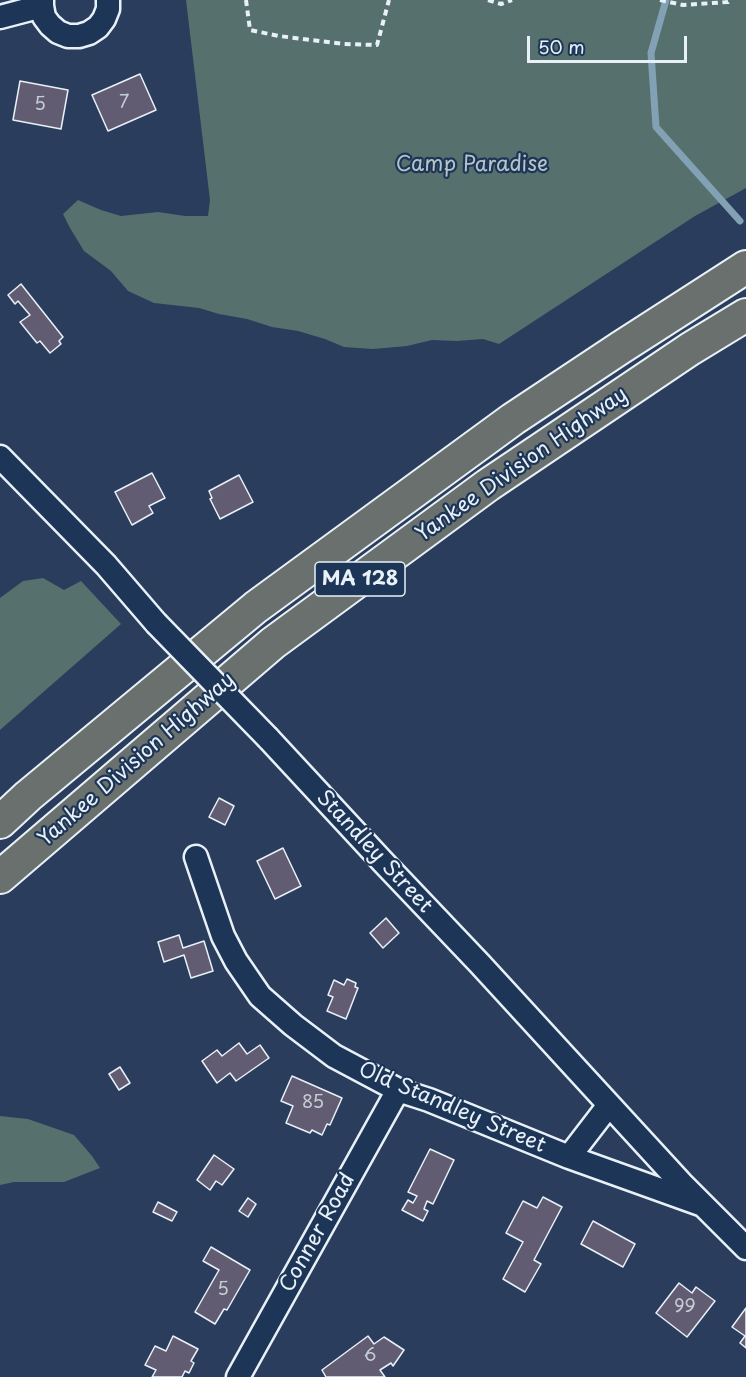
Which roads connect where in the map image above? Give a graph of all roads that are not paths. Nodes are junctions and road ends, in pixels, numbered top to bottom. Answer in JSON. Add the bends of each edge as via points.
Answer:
{"nodes":[{"id":1,"x":108,"y":0,"type":"edge"},
{"id":2,"x":42,"y":3,"type":"edge"},
{"id":3,"x":0,"y":17,"type":"edge"},
{"id":4,"x":746,"y":267,"type":"edge"},
{"id":5,"x":746,"y":315,"type":"edge"},
{"id":6,"x":0,"y":457,"type":"edge"},
{"id":7,"x":0,"y":822,"type":"edge"},
{"id":8,"x":196,"y":857,"type":"dead end"},
{"id":9,"x":0,"y":877,"type":"edge"},
{"id":10,"x":398,"y":1090,"type":"junction"},
{"id":11,"x":609,"y":1105,"type":"junction"},
{"id":12,"x":569,"y":1157,"type":"junction"},
{"id":13,"x":703,"y":1206,"type":"junction"},
{"id":14,"x":746,"y":1248,"type":"edge"},
{"id":15,"x":238,"y":1377,"type":"edge"}],
"edges":[{"from":1,"to":2,"type":"street","via":[[108,9],[98,27],[79,36],[68,36],[50,26]]},
{"from":2,"to":3,"type":"street"},
{"from":4,"to":7,"type":"highway","name":"Yankee Division Highway","number":"MA 128","via":[[513,419],[256,607]]},
{"from":5,"to":9,"type":"highway","name":"Yankee Division Highway","number":"MA 128","via":[[489,485],[273,643]]},
{"from":6,"to":11,"type":"street","name":"Standley Street","bridge":true,"via":[[106,565]]},
{"from":8,"to":10,"type":"street","name":"Old Standley Street","via":[[223,936],[260,996],[334,1056]]},
{"from":10,"to":12,"type":"street","name":"Old Standley Street"},
{"from":10,"to":15,"type":"street","name":"Conner Road"},
{"from":11,"to":12,"type":"street","name":"Old Standley Street"},
{"from":11,"to":13,"type":"street","name":"Standley Street"},
{"from":12,"to":13,"type":"street","name":"Old Standley Street"},
{"from":13,"to":14,"type":"street","name":"Standley Street"}]}
